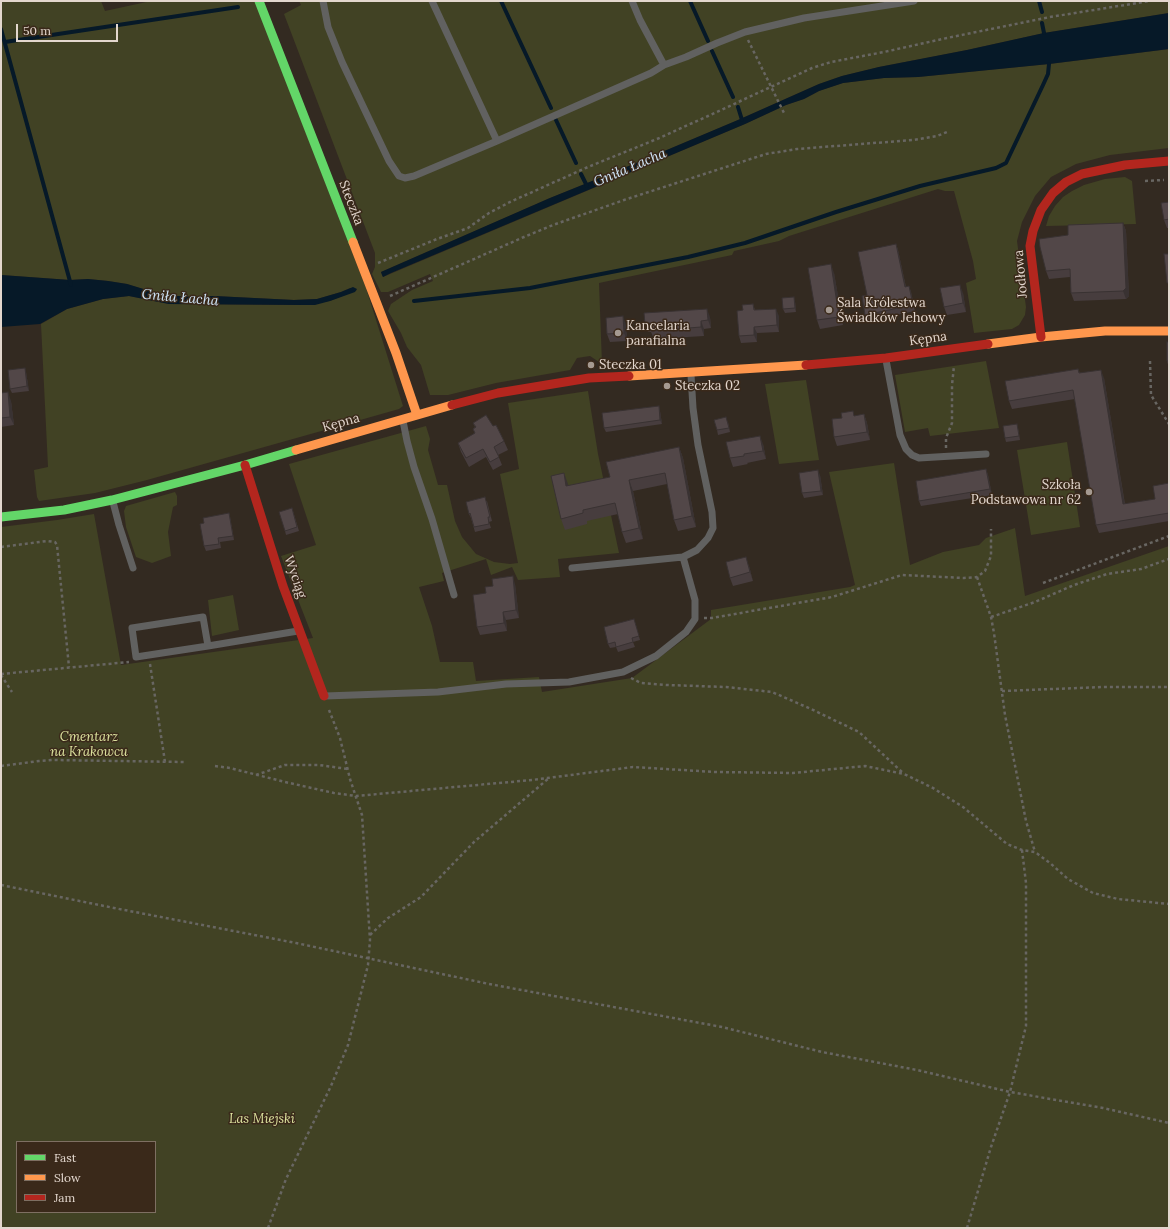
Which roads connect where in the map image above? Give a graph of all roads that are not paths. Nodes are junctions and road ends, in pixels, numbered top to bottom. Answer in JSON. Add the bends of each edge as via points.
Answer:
{"nodes":[{"id":1,"x":259,"y":1,"type":"edge"},
{"id":2,"x":323,"y":1,"type":"edge"},
{"id":3,"x":432,"y":1,"type":"edge"},
{"id":4,"x":632,"y":1,"type":"edge"},
{"id":5,"x":914,"y":1,"type":"edge"},
{"id":6,"x":664,"y":65,"type":"junction"},
{"id":7,"x":497,"y":141,"type":"junction"},
{"id":8,"x":1169,"y":161,"type":"edge"},
{"id":9,"x":1169,"y":331,"type":"edge"},
{"id":10,"x":1041,"y":337,"type":"junction"},
{"id":11,"x":886,"y":358,"type":"junction"},
{"id":12,"x":691,"y":373,"type":"junction"},
{"id":13,"x":417,"y":415,"type":"junction"},
{"id":14,"x":403,"y":419,"type":"junction"},
{"id":15,"x":986,"y":454,"type":"dead end"},
{"id":16,"x":245,"y":465,"type":"junction"},
{"id":17,"x":112,"y":500,"type":"junction"},
{"id":18,"x":1,"y":517,"type":"edge"},
{"id":19,"x":684,"y":557,"type":"junction"},
{"id":20,"x":132,"y":568,"type":"dead end"},
{"id":21,"x":572,"y":568,"type":"dead end"},
{"id":22,"x":454,"y":595,"type":"dead end"},
{"id":23,"x":300,"y":630,"type":"junction"},
{"id":24,"x":208,"y":646,"type":"junction"},
{"id":25,"x":324,"y":696,"type":"joint"}],
"edges":[{"from":1,"to":13,"type":"street","name":"Steczka","via":[[396,353]]},
{"from":2,"to":7,"type":"lane","via":[[328,27],[342,62],[398,176],[414,176]]},
{"from":3,"to":7,"type":"lane"},
{"from":4,"to":6,"type":"lane"},
{"from":5,"to":6,"type":"lane","via":[[804,18],[745,32]]},
{"from":6,"to":7,"type":"lane"},
{"from":8,"to":10,"type":"street","name":"Jodłowa","via":[[1125,165],[1082,174],[1066,182],[1053,193],[1041,210],[1030,246]]},
{"from":9,"to":10,"type":"street","name":"Kępna","via":[[1105,331]]},
{"from":10,"to":11,"type":"street","name":"Kępna"},
{"from":11,"to":12,"type":"street","name":"Kępna"},
{"from":11,"to":15,"type":"lane","via":[[900,435],[906,449],[912,455],[919,458]]},
{"from":12,"to":13,"type":"street","name":"Kępna","via":[[589,378],[498,393]]},
{"from":12,"to":19,"type":"lane","via":[[698,445],[714,528],[697,550]]},
{"from":13,"to":14,"type":"street","name":"Kępna"},
{"from":14,"to":16,"type":"street","name":"Kępna"},
{"from":14,"to":22,"type":"lane","via":[[414,467]]},
{"from":16,"to":17,"type":"street","name":"Kępna"},
{"from":16,"to":23,"type":"street","name":"Wyciąg","via":[[283,586]]},
{"from":17,"to":18,"type":"street","name":"Kępna","via":[[64,510]]},
{"from":17,"to":20,"type":"lane"},
{"from":19,"to":21,"type":"lane"},
{"from":19,"to":25,"type":"lane","via":[[695,600],[696,619],[686,632],[656,656],[623,672],[569,682],[506,684],[438,692]]},
{"from":23,"to":24,"type":"lane"},
{"from":23,"to":25,"type":"street","name":"Wyciąg"},
{"from":24,"to":24,"type":"lane","via":[[136,657],[132,628],[203,617]]}]}
